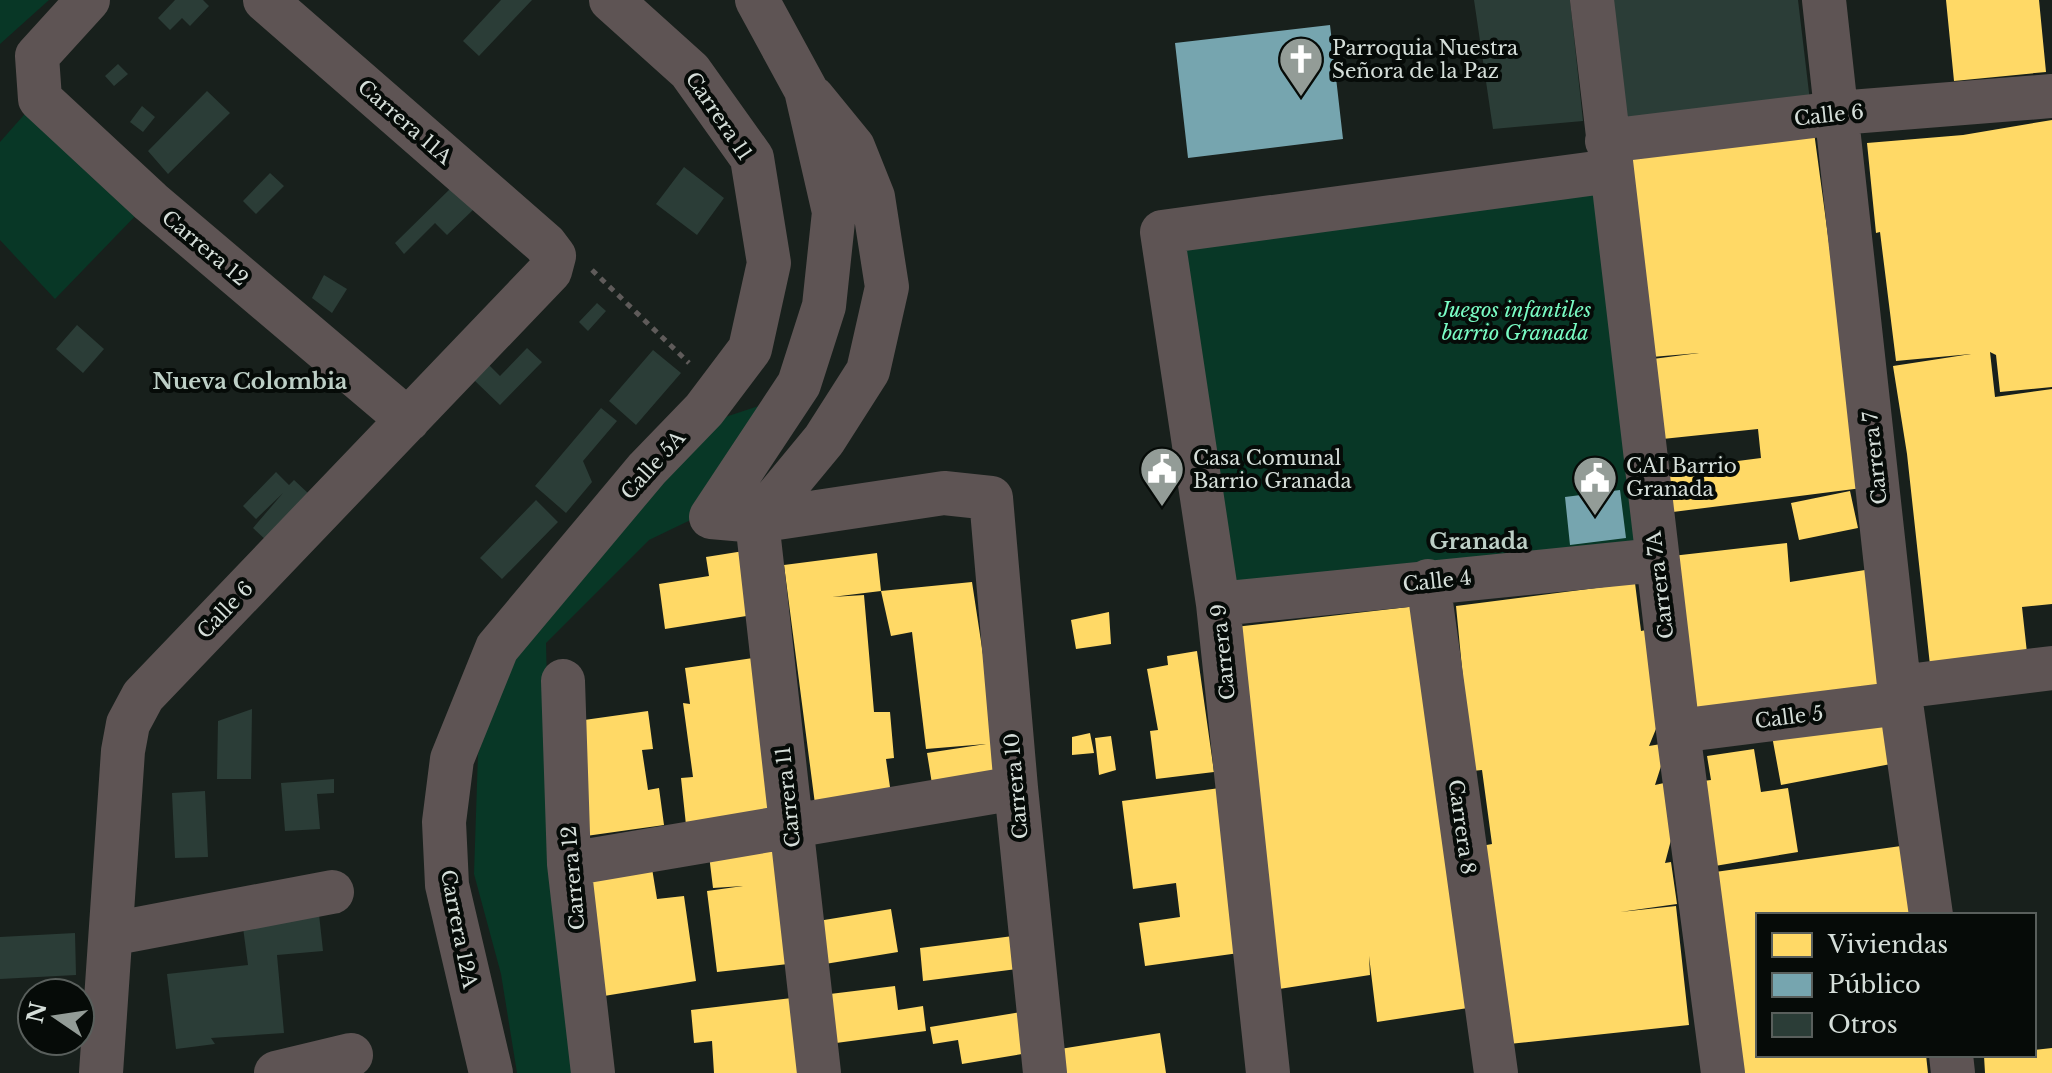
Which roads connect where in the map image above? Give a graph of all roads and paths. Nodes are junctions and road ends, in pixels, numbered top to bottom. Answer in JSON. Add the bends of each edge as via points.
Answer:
{"nodes":[{"id":1,"x":88,"y":0,"type":"edge"},
{"id":2,"x":265,"y":0,"type":"edge"},
{"id":3,"x":611,"y":0,"type":"edge"},
{"id":4,"x":757,"y":0,"type":"edge"},
{"id":5,"x":1592,"y":0,"type":"edge"},
{"id":6,"x":1824,"y":0,"type":"edge"},
{"id":7,"x":806,"y":90,"type":"junction"},
{"id":8,"x":2052,"y":96,"type":"edge"},
{"id":9,"x":1838,"y":113,"type":"junction"},
{"id":10,"x":1609,"y":156,"type":"junction"},
{"id":11,"x":1162,"y":232,"type":"joint"},
{"id":12,"x":550,"y":250,"type":"junction"},
{"id":13,"x":769,"y":263,"type":"joint"},
{"id":14,"x":799,"y":384,"type":"junction"},
{"id":15,"x":712,"y":401,"type":"junction"},
{"id":16,"x":408,"y":420,"type":"junction"},
{"id":17,"x":757,"y":521,"type":"junction"},
{"id":18,"x":1657,"y":560,"type":"junction"},
{"id":19,"x":1428,"y":581,"type":"junction"},
{"id":20,"x":1218,"y":604,"type":"junction"},
{"id":21,"x":497,"y":648,"type":"joint"},
{"id":22,"x":2052,"y":668,"type":"edge"},
{"id":23,"x":563,"y":681,"type":"dead end"},
{"id":24,"x":1900,"y":695,"type":"junction"},
{"id":25,"x":1678,"y":731,"type":"junction"},
{"id":26,"x":1016,"y":788,"type":"junction"},
{"id":27,"x":791,"y":827,"type":"junction"},
{"id":28,"x":569,"y":864,"type":"junction"},
{"id":29,"x":332,"y":892,"type":"dead end"},
{"id":30,"x":1931,"y":913,"type":"edge"},
{"id":31,"x":111,"y":934,"type":"junction"},
{"id":32,"x":351,"y":1055,"type":"dead end"},
{"id":33,"x":101,"y":1073,"type":"edge"},
{"id":34,"x":276,"y":1073,"type":"edge"},
{"id":35,"x":491,"y":1073,"type":"edge"},
{"id":36,"x":593,"y":1073,"type":"edge"},
{"id":37,"x":819,"y":1073,"type":"edge"},
{"id":38,"x":1045,"y":1073,"type":"edge"},
{"id":39,"x":1268,"y":1073,"type":"edge"},
{"id":40,"x":1496,"y":1073,"type":"edge"},
{"id":41,"x":1723,"y":1073,"type":"edge"}],
"edges":[{"from":1,"to":16,"type":"street","name":"Carrera 12","via":[[37,56],[40,99],[151,202]]},
{"from":2,"to":12,"type":"street","name":"Carrera 11A"},
{"from":3,"to":13,"type":"street","name":"Carrera 11","via":[[690,71],[752,158]]},
{"from":4,"to":7,"type":"street"},
{"from":5,"to":10,"type":"street","name":"Carrera 7A"},
{"from":6,"to":9,"type":"street","name":"Carrera 7"},
{"from":7,"to":14,"type":"street","via":[[834,212],[824,306]]},
{"from":7,"to":17,"type":"street","via":[[853,147],[873,197],[887,287],[868,371],[824,440]]},
{"from":8,"to":9,"type":"street","name":"Calle 6"},
{"from":9,"to":10,"type":"street","name":"Calle 6"},
{"from":9,"to":24,"type":"street","name":"Carrera 7"},
{"from":10,"to":11,"type":"street","name":"Calle 6"},
{"from":10,"to":18,"type":"street","name":"Carrera 7A"},
{"from":11,"to":20,"type":"street","name":"Carrera 9"},
{"from":12,"to":15,"type":"path","via":[[586,264]]},
{"from":12,"to":16,"type":"street","name":"Calle 6","via":[[550,271]]},
{"from":13,"to":15,"type":"street","name":"Calle 5A","via":[[750,349]]},
{"from":14,"to":15,"type":"street"},
{"from":14,"to":17,"type":"street","via":[[711,517]]},
{"from":15,"to":21,"type":"street","name":"Calle 5A","via":[[647,469]]},
{"from":16,"to":31,"type":"street","name":"Calle 6","via":[[143,696],[128,724],[123,751]]},
{"from":17,"to":26,"type":"street","name":"Carrera 10","via":[[944,493],[991,498]]},
{"from":17,"to":27,"type":"street","name":"Carrera 11"},
{"from":18,"to":19,"type":"street","name":"Calle 4"},
{"from":18,"to":25,"type":"street","name":"Carrera 7A"},
{"from":19,"to":20,"type":"street","name":"Calle 4"},
{"from":19,"to":40,"type":"street","name":"Carrera 8"},
{"from":20,"to":39,"type":"street","name":"Carrera 9"},
{"from":21,"to":35,"type":"street","name":"Carrera 12A","via":[[452,759],[444,822],[447,885]]},
{"from":22,"to":24,"type":"street","name":"Calle 5"},
{"from":23,"to":28,"type":"street","name":"Carrera 12"},
{"from":24,"to":25,"type":"street","name":"Calle 5"},
{"from":24,"to":30,"type":"street","name":"Carrera 7"},
{"from":25,"to":41,"type":"street","name":"Carrera 7A"},
{"from":26,"to":27,"type":"street"},
{"from":26,"to":38,"type":"street","name":"Carrera 10"},
{"from":27,"to":28,"type":"street"},
{"from":27,"to":37,"type":"street","name":"Carrera 11"},
{"from":28,"to":36,"type":"street","name":"Carrera 12"},
{"from":29,"to":31,"type":"street"},
{"from":31,"to":33,"type":"street","name":"Calle 6"},
{"from":32,"to":34,"type":"street"}]}
